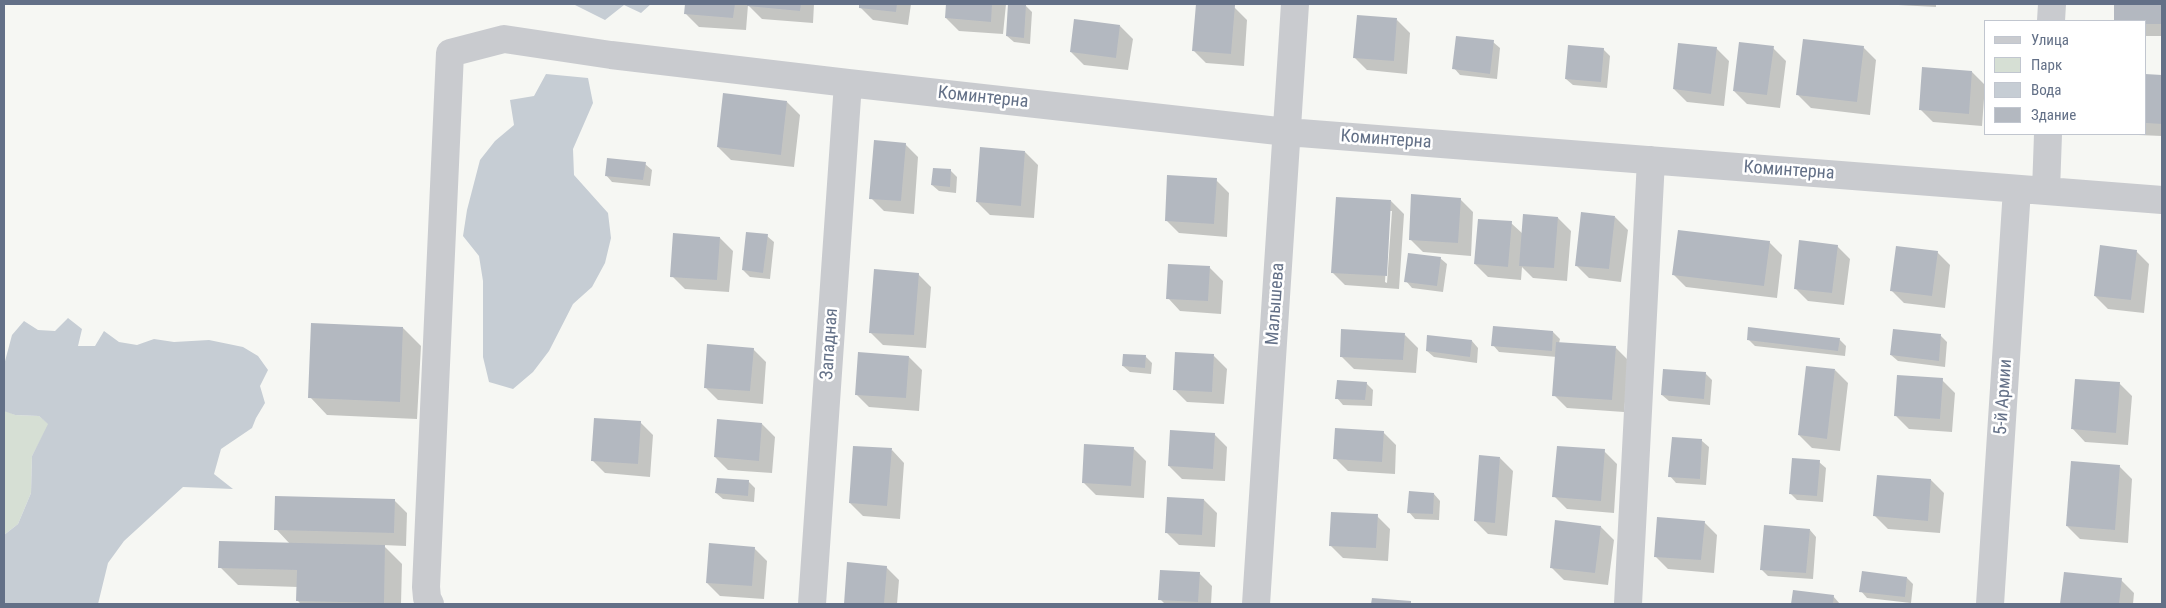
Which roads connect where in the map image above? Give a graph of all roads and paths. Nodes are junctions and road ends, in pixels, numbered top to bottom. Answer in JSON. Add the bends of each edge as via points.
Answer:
{"nodes":[{"id":1,"x":1295,"y":4,"type":"edge"},
{"id":2,"x":2052,"y":4,"type":"edge"},
{"id":3,"x":2051,"y":20,"type":"edge"},
{"id":4,"x":848,"y":83,"type":"junction"},
{"id":5,"x":1287,"y":132,"type":"junction"},
{"id":6,"x":2048,"y":135,"type":"edge"},
{"id":7,"x":1651,"y":160,"type":"junction"},
{"id":8,"x":2018,"y":189,"type":"junction"},
{"id":9,"x":2046,"y":191,"type":"junction"},
{"id":10,"x":2162,"y":200,"type":"edge"},
{"id":11,"x":430,"y":604,"type":"edge"},
{"id":12,"x":812,"y":604,"type":"edge"},
{"id":13,"x":1256,"y":604,"type":"edge"},
{"id":14,"x":1628,"y":604,"type":"edge"},
{"id":15,"x":1990,"y":604,"type":"edge"}],
"edges":[{"from":1,"to":5,"type":"street","name":"Малышева"},
{"from":2,"to":3,"type":"street"},
{"from":4,"to":5,"type":"street","name":"Коминтерна"},
{"from":4,"to":11,"type":"street","name":"Коминтерна","via":[[504,40],[450,53],[426,587]]},
{"from":4,"to":12,"type":"street","name":"Западная"},
{"from":5,"to":7,"type":"street","name":"Коминтерна"},
{"from":5,"to":13,"type":"street","name":"Малышева"},
{"from":6,"to":9,"type":"street"},
{"from":7,"to":8,"type":"street","name":"Коминтерна"},
{"from":7,"to":14,"type":"street"},
{"from":8,"to":9,"type":"street","name":"Коминтерна"},
{"from":8,"to":15,"type":"street","name":"5-й Армии"},
{"from":9,"to":10,"type":"street","name":"Коминтерна"}]}
